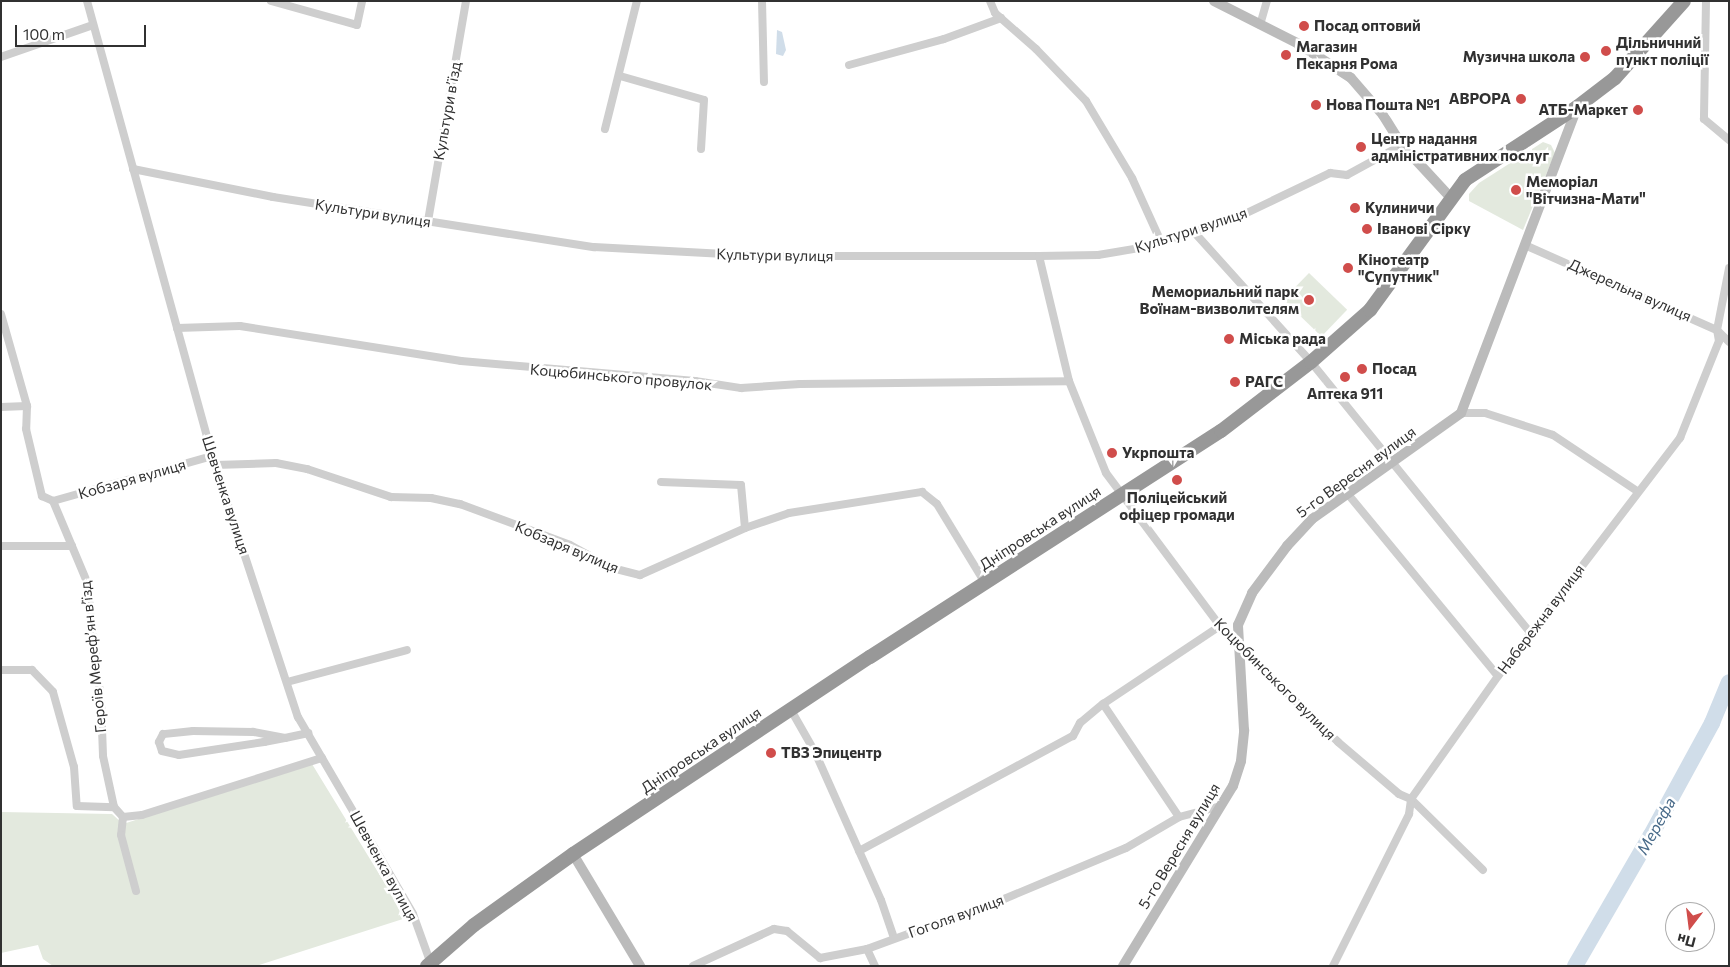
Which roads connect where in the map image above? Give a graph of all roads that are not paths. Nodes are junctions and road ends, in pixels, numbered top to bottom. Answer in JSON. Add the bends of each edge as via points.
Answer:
{"nodes":[{"id":1,"x":87,"y":1,"type":"edge"},
{"id":2,"x":271,"y":1,"type":"edge"},
{"id":3,"x":362,"y":1,"type":"edge"},
{"id":4,"x":466,"y":1,"type":"edge"},
{"id":5,"x":637,"y":1,"type":"edge"},
{"id":6,"x":762,"y":1,"type":"edge"},
{"id":7,"x":990,"y":1,"type":"edge"},
{"id":8,"x":1214,"y":1,"type":"edge"},
{"id":9,"x":1267,"y":1,"type":"edge"},
{"id":10,"x":1684,"y":1,"type":"edge"},
{"id":11,"x":1706,"y":1,"type":"edge"},
{"id":12,"x":1226,"y":4,"type":"edge"},
{"id":13,"x":1000,"y":18,"type":"junction"},
{"id":14,"x":93,"y":25,"type":"junction"},
{"id":15,"x":1260,"y":25,"type":"junction"},
{"id":16,"x":1,"y":57,"type":"edge"},
{"id":17,"x":849,"y":65,"type":"dead end"},
{"id":18,"x":620,"y":76,"type":"junction"},
{"id":19,"x":764,"y":82,"type":"dead end"},
{"id":20,"x":1578,"y":107,"type":"junction"},
{"id":21,"x":605,"y":129,"type":"dead end"},
{"id":22,"x":1729,"y":140,"type":"edge"},
{"id":23,"x":1402,"y":145,"type":"junction"},
{"id":24,"x":701,"y":149,"type":"dead end"},
{"id":25,"x":133,"y":169,"type":"junction"},
{"id":26,"x":1450,"y":197,"type":"junction"},
{"id":27,"x":428,"y":221,"type":"junction"},
{"id":28,"x":1194,"y":232,"type":"junction"},
{"id":29,"x":1161,"y":242,"type":"junction"},
{"id":30,"x":1527,"y":246,"type":"junction"},
{"id":31,"x":1039,"y":256,"type":"junction"},
{"id":32,"x":1729,"y":268,"type":"edge"},
{"id":33,"x":1,"y":314,"type":"edge"},
{"id":34,"x":177,"y":328,"type":"junction"},
{"id":35,"x":1717,"y":330,"type":"junction"},
{"id":36,"x":1729,"y":342,"type":"edge"},
{"id":37,"x":1311,"y":362,"type":"junction"},
{"id":38,"x":1069,"y":381,"type":"junction"},
{"id":39,"x":27,"y":406,"type":"junction"},
{"id":40,"x":1,"y":407,"type":"edge"},
{"id":41,"x":1461,"y":413,"type":"junction"},
{"id":42,"x":212,"y":456,"type":"junction"},
{"id":43,"x":1393,"y":463,"type":"junction"},
{"id":44,"x":215,"y":465,"type":"junction"},
{"id":45,"x":661,"y":482,"type":"dead end"},
{"id":46,"x":1637,"y":491,"type":"junction"},
{"id":47,"x":1347,"y":493,"type":"junction"},
{"id":48,"x":1122,"y":494,"type":"junction"},
{"id":49,"x":53,"y":501,"type":"junction"},
{"id":50,"x":744,"y":528,"type":"junction"},
{"id":51,"x":1,"y":546,"type":"edge"},
{"id":52,"x":72,"y":546,"type":"junction"},
{"id":53,"x":985,"y":583,"type":"junction"},
{"id":54,"x":1220,"y":626,"type":"junction"},
{"id":55,"x":1531,"y":634,"type":"junction"},
{"id":56,"x":1238,"y":646,"type":"junction"},
{"id":57,"x":407,"y":650,"type":"dead end"},
{"id":58,"x":1,"y":670,"type":"edge"},
{"id":59,"x":1498,"y":676,"type":"junction"},
{"id":60,"x":287,"y":682,"type":"junction"},
{"id":61,"x":1103,"y":704,"type":"junction"},
{"id":62,"x":791,"y":710,"type":"junction"},
{"id":63,"x":308,"y":733,"type":"junction"},
{"id":64,"x":285,"y":738,"type":"junction"},
{"id":65,"x":322,"y":758,"type":"junction"},
{"id":66,"x":1411,"y":799,"type":"junction"},
{"id":67,"x":1221,"y":806,"type":"junction"},
{"id":68,"x":114,"y":807,"type":"junction"},
{"id":69,"x":123,"y":817,"type":"junction"},
{"id":70,"x":1179,"y":817,"type":"junction"},
{"id":71,"x":859,"y":851,"type":"junction"},
{"id":72,"x":573,"y":854,"type":"junction"},
{"id":73,"x":1483,"y":870,"type":"dead end"},
{"id":74,"x":136,"y":891,"type":"dead end"},
{"id":75,"x":894,"y":938,"type":"junction"},
{"id":76,"x":867,"y":948,"type":"junction"},
{"id":77,"x":429,"y":965,"type":"edge"},
{"id":78,"x":640,"y":966,"type":"edge"},
{"id":79,"x":693,"y":966,"type":"edge"},
{"id":80,"x":875,"y":966,"type":"edge"},
{"id":81,"x":1123,"y":966,"type":"edge"},
{"id":82,"x":1333,"y":966,"type":"edge"}],
"edges":[{"from":1,"to":14,"type":"street","name":"Шевченка вулиця"},
{"from":2,"to":3,"type":"street","via":[[358,25]]},
{"from":4,"to":27,"type":"street","name":"Культури в’їзд"},
{"from":5,"to":18,"type":"street"},
{"from":6,"to":19,"type":"street"},
{"from":7,"to":13,"type":"street"},
{"from":8,"to":12,"type":"street"},
{"from":9,"to":15,"type":"street"},
{"from":10,"to":20,"type":"highway","name":"Дніпровська вулиця","via":[[1615,78]]},
{"from":11,"to":22,"type":"street","via":[[1704,119]]},
{"from":12,"to":15,"type":"street"},
{"from":13,"to":17,"type":"street","via":[[944,39]]},
{"from":13,"to":29,"type":"street","via":[[1036,49],[1086,101],[1132,178]]},
{"from":14,"to":16,"type":"street"},
{"from":14,"to":25,"type":"street","name":"Шевченка вулиця"},
{"from":15,"to":23,"type":"street","via":[[1351,78],[1383,115]]},
{"from":18,"to":21,"type":"street"},
{"from":18,"to":24,"type":"street","via":[[704,100]]},
{"from":20,"to":26,"type":"highway","name":"Дніпровська вулиця","via":[[1473,173]]},
{"from":20,"to":30,"type":"street"},
{"from":23,"to":26,"type":"street"},
{"from":23,"to":28,"type":"street","name":"Культури вулиця","via":[[1347,175],[1330,173],[1232,220]]},
{"from":25,"to":27,"type":"street","name":"Культури вулиця","via":[[273,197]]},
{"from":25,"to":34,"type":"street","name":"Шевченка вулиця"},
{"from":26,"to":37,"type":"highway","name":"Дніпровська вулиця","via":[[1370,310]]},
{"from":27,"to":31,"type":"street","name":"Культури вулиця","via":[[594,247],[758,256]]},
{"from":28,"to":29,"type":"street","name":"Культури вулиця"},
{"from":28,"to":37,"type":"street"},
{"from":29,"to":31,"type":"street","name":"Культури вулиця","via":[[1098,255]]},
{"from":30,"to":35,"type":"street","name":"Джерельна вулиця"},
{"from":30,"to":41,"type":"street"},
{"from":31,"to":38,"type":"street","name":"Коцюбинського вулиця"},
{"from":32,"to":35,"type":"street","name":"Набережна вулиця"},
{"from":33,"to":39,"type":"street","name":"Героїв Мерефʼян вʼїзд"},
{"from":34,"to":38,"type":"street","name":"Коцюбинського провулок","via":[[240,326],[461,362],[695,381],[741,388],[800,384]]},
{"from":34,"to":42,"type":"street","name":"Шевченка вулиця"},
{"from":35,"to":36,"type":"street","name":"Джерельна вулиця"},
{"from":35,"to":46,"type":"street","name":"Набережна вулиця","via":[[1719,341],[1712,362],[1680,438]]},
{"from":37,"to":43,"type":"street"},
{"from":37,"to":48,"type":"highway","name":"Дніпровська вулиця","via":[[1221,431]]},
{"from":38,"to":48,"type":"street","name":"Коцюбинського вулиця","via":[[1092,445],[1106,473]]},
{"from":39,"to":40,"type":"street"},
{"from":39,"to":49,"type":"street","name":"Героїв Мерефʼян вʼїзд","via":[[26,429],[42,496]]},
{"from":41,"to":43,"type":"street","name":"5-го Вересня вулиця"},
{"from":41,"to":46,"type":"street","via":[[1485,413],[1552,435]]},
{"from":42,"to":44,"type":"street","name":"Шевченка вулиця"},
{"from":42,"to":49,"type":"street","name":"Кобзаря вулиця"},
{"from":43,"to":47,"type":"street","name":"5-го Вересня вулиця"},
{"from":43,"to":55,"type":"street"},
{"from":44,"to":50,"type":"street","name":"Кобзаря вулиця","via":[[276,463],[308,469],[391,497],[432,498],[460,504],[570,545],[612,568],[640,575]]},
{"from":44,"to":60,"type":"street","name":"Шевченка вулиця"},
{"from":45,"to":50,"type":"street","via":[[741,484]]},
{"from":46,"to":55,"type":"street","name":"Набережна вулиця"},
{"from":47,"to":56,"type":"street","name":"5-го Вересня вулиця","via":[[1312,519],[1252,593],[1238,625]]},
{"from":47,"to":59,"type":"street"},
{"from":48,"to":53,"type":"highway","name":"Дніпровська вулиця"},
{"from":48,"to":54,"type":"street","name":"Коцюбинського вулиця"},
{"from":49,"to":52,"type":"street","name":"Героїв Мерефʼян вʼїзд"},
{"from":50,"to":53,"type":"street","name":"Кобзаря вулиця","via":[[789,513],[922,492],[937,504]]},
{"from":51,"to":52,"type":"street"},
{"from":52,"to":68,"type":"street","name":"Героїв Мерефʼян вʼїзд","via":[[87,582],[103,756]]},
{"from":53,"to":62,"type":"highway","name":"Дніпровська вулиця"},
{"from":54,"to":56,"type":"street","name":"Коцюбинського вулиця"},
{"from":54,"to":61,"type":"street"},
{"from":55,"to":59,"type":"street","name":"Набережна вулиця"},
{"from":56,"to":66,"type":"street","name":"Коцюбинського вулиця","via":[[1338,742],[1399,794]]},
{"from":56,"to":67,"type":"street","name":"5-го Вересня вулиця","via":[[1244,730],[1241,761]]},
{"from":57,"to":60,"type":"street"},
{"from":58,"to":68,"type":"street","via":[[32,670],[53,692],[74,767],[77,806]]},
{"from":59,"to":66,"type":"street","name":"Набережна вулиця"},
{"from":60,"to":63,"type":"street","name":"Шевченка вулиця","via":[[298,717]]},
{"from":61,"to":70,"type":"street"},
{"from":61,"to":71,"type":"street","via":[[1080,723],[1073,736]]},
{"from":62,"to":71,"type":"street","via":[[815,752]]},
{"from":62,"to":72,"type":"highway","name":"Дніпровська вулиця"},
{"from":63,"to":64,"type":"street"},
{"from":63,"to":65,"type":"street","name":"Шевченка вулиця"},
{"from":64,"to":64,"type":"street","via":[[179,755],[162,751],[159,742],[163,734],[193,731],[253,732]]},
{"from":65,"to":69,"type":"street","via":[[142,815]]},
{"from":65,"to":77,"type":"street","name":"Шевченка вулиця","via":[[413,914]]},
{"from":66,"to":73,"type":"street","name":"Коцюбинського вулиця"},
{"from":66,"to":82,"type":"street","name":"Набережна вулиця","via":[[1409,814]]},
{"from":67,"to":70,"type":"street","name":"Гоголя вулиця"},
{"from":67,"to":81,"type":"street","name":"5-го Вересня вулиця"},
{"from":68,"to":69,"type":"street"},
{"from":69,"to":74,"type":"street","via":[[122,835]]},
{"from":70,"to":75,"type":"street","name":"Гоголя вулиця","via":[[1126,848],[1004,899]]},
{"from":71,"to":75,"type":"street"},
{"from":72,"to":77,"type":"highway","name":"Дніпровська вулиця","via":[[474,925]]},
{"from":72,"to":78,"type":"street"},
{"from":75,"to":76,"type":"street","name":"Гоголя вулиця"},
{"from":76,"to":79,"type":"street","name":"Гоголя вулиця","via":[[820,958],[787,931],[774,929]]},
{"from":76,"to":80,"type":"street"}]}
